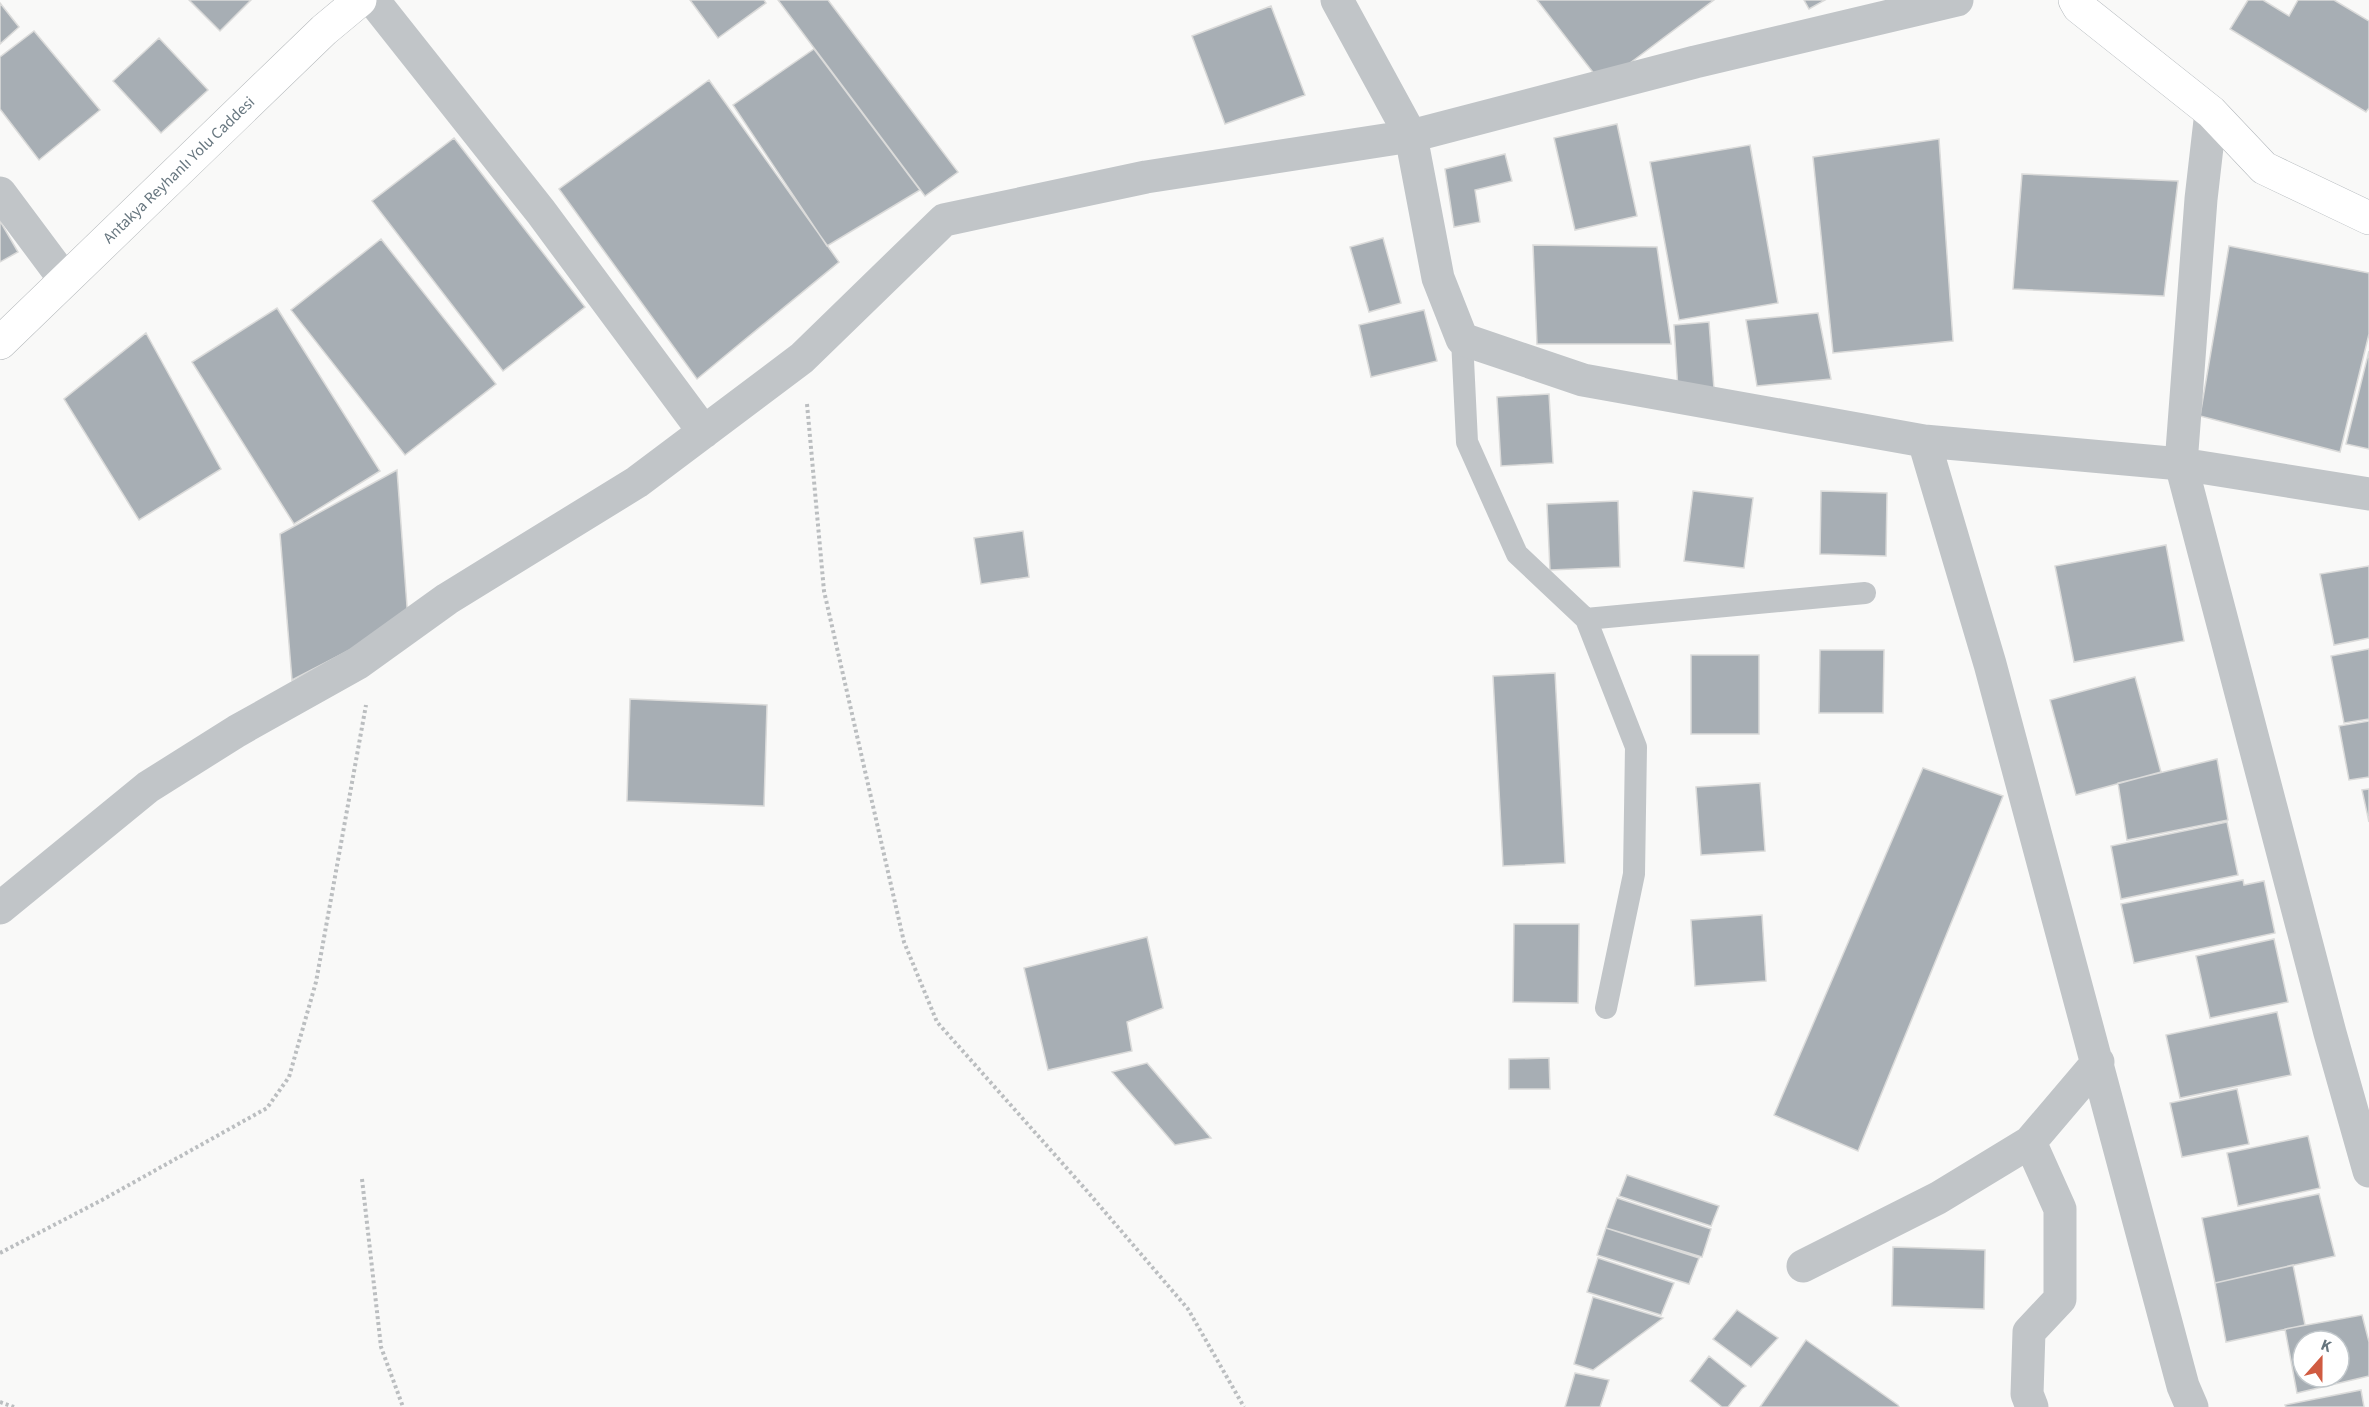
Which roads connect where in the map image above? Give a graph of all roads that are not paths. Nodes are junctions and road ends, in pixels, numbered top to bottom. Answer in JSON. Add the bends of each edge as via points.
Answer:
{"nodes":[{"id":1,"x":360,"y":0,"type":"edge"},
{"id":2,"x":373,"y":0,"type":"edge"},
{"id":3,"x":1337,"y":0,"type":"edge"},
{"id":4,"x":1957,"y":0,"type":"edge"},
{"id":5,"x":2084,"y":2,"type":"edge"},
{"id":6,"x":2211,"y":112,"type":"junction"},
{"id":7,"x":1411,"y":136,"type":"junction"},
{"id":8,"x":0,"y":193,"type":"edge"},
{"id":9,"x":2369,"y":218,"type":"edge"},
{"id":10,"x":65,"y":280,"type":"junction"},
{"id":11,"x":1462,"y":339,"type":"junction"},
{"id":12,"x":0,"y":343,"type":"edge"},
{"id":13,"x":704,"y":432,"type":"junction"},
{"id":14,"x":1924,"y":441,"type":"junction"},
{"id":15,"x":2181,"y":464,"type":"junction"},
{"id":16,"x":2369,"y":494,"type":"edge"},
{"id":17,"x":1865,"y":593,"type":"dead end"},
{"id":18,"x":1586,"y":619,"type":"junction"},
{"id":19,"x":0,"y":908,"type":"edge"},
{"id":20,"x":1606,"y":1008,"type":"dead end"},
{"id":21,"x":2098,"y":1062,"type":"junction"},
{"id":22,"x":2030,"y":1142,"type":"junction"},
{"id":23,"x":2369,"y":1171,"type":"edge"},
{"id":24,"x":1803,"y":1266,"type":"dead end"},
{"id":25,"x":2032,"y":1407,"type":"edge"},
{"id":26,"x":2192,"y":1407,"type":"edge"}],
"edges":[{"from":1,"to":10,"type":"main road","name":"Antakya Reyhanlı Yolu Caddesi","via":[[315,38]]},
{"from":2,"to":13,"type":"street","via":[[541,212]]},
{"from":3,"to":7,"type":"street"},
{"from":4,"to":7,"type":"street","via":[[1695,62]]},
{"from":5,"to":6,"type":"main road"},
{"from":6,"to":9,"type":"main road","via":[[2264,168]]},
{"from":6,"to":15,"type":"street"},
{"from":7,"to":11,"type":"street","via":[[1438,278]]},
{"from":7,"to":13,"type":"street","via":[[1146,177],[944,220],[802,358]]},
{"from":8,"to":10,"type":"street"},
{"from":10,"to":12,"type":"main road","name":"Antakya Reyhanlı Yolu Caddesi"},
{"from":11,"to":14,"type":"street","via":[[1582,380]]},
{"from":11,"to":18,"type":"lane","via":[[1467,442],[1517,554]]},
{"from":13,"to":19,"type":"street","via":[[637,482],[447,599],[357,663],[148,787]]},
{"from":14,"to":15,"type":"street"},
{"from":14,"to":21,"type":"street","via":[[1990,664]]},
{"from":15,"to":16,"type":"street"},
{"from":15,"to":23,"type":"street"},
{"from":17,"to":18,"type":"lane"},
{"from":18,"to":20,"type":"lane","via":[[1636,747],[1634,874]]},
{"from":21,"to":22,"type":"street"},
{"from":21,"to":26,"type":"street","via":[[2183,1386]]},
{"from":22,"to":24,"type":"street","via":[[1938,1198]]},
{"from":22,"to":25,"type":"street","via":[[2060,1209],[2060,1299],[2029,1332],[2026,1394]]}]}
